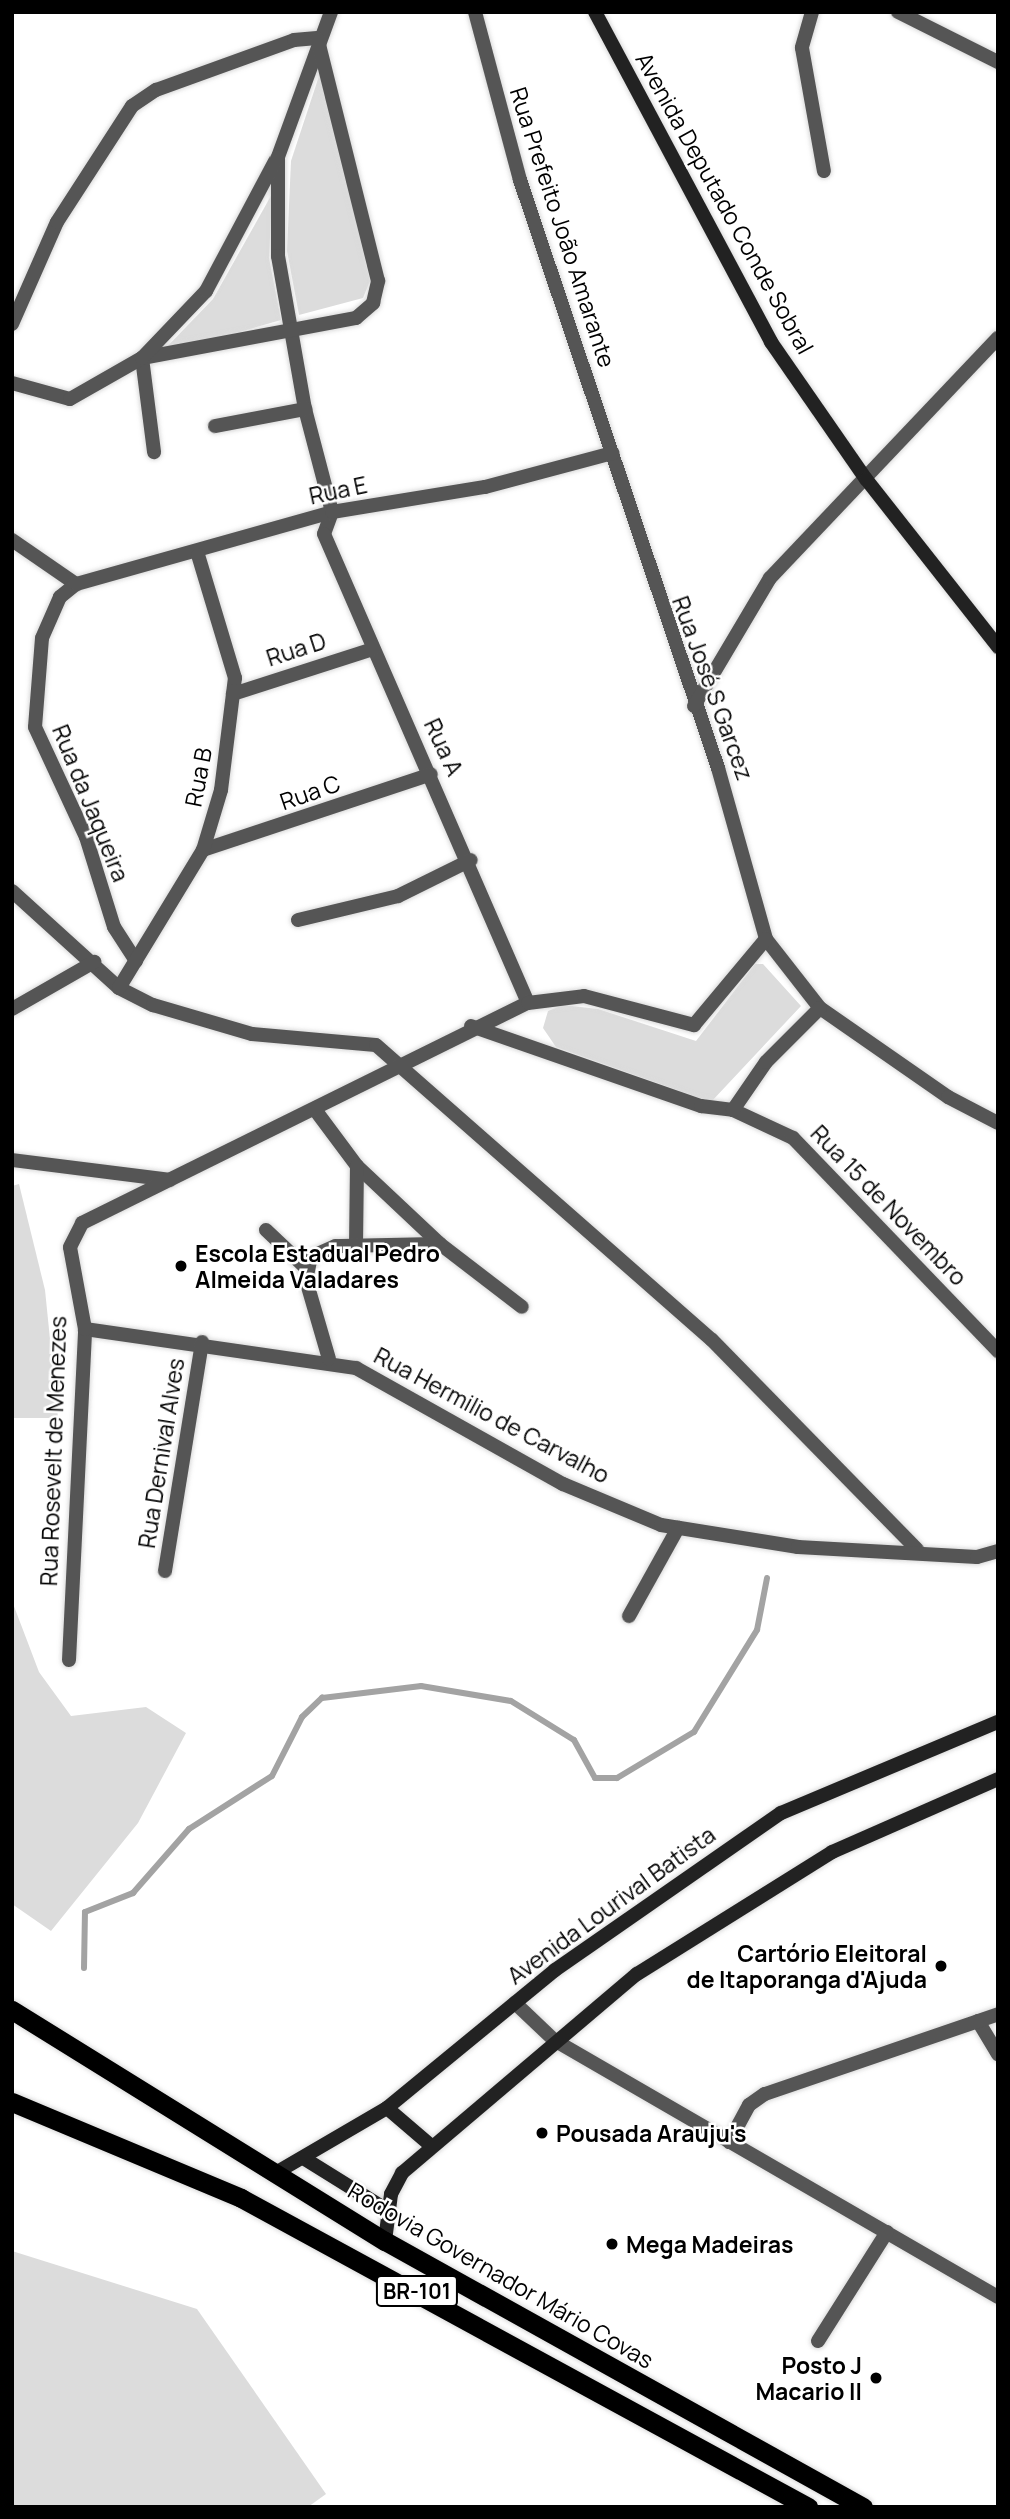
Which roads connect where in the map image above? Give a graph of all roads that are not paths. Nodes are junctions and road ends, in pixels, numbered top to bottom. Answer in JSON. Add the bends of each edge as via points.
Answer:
{"nodes":[{"id":1,"x":331,"y":12,"type":"edge"},
{"id":2,"x":475,"y":12,"type":"edge"},
{"id":3,"x":595,"y":12,"type":"edge"},
{"id":4,"x":812,"y":12,"type":"edge"},
{"id":5,"x":898,"y":12,"type":"edge"},
{"id":6,"x":317,"y":38,"type":"junction"},
{"id":7,"x":998,"y":62,"type":"edge"},
{"id":8,"x":278,"y":158,"type":"junction"},
{"id":9,"x":824,"y":172,"type":"dead end"},
{"id":10,"x":12,"y":324,"type":"edge"},
{"id":11,"x":289,"y":328,"type":"junction"},
{"id":12,"x":998,"y":338,"type":"edge"},
{"id":13,"x":142,"y":358,"type":"junction"},
{"id":14,"x":12,"y":383,"type":"edge"},
{"id":15,"x":305,"y":409,"type":"junction"},
{"id":16,"x":215,"y":426,"type":"dead end"},
{"id":17,"x":155,"y":452,"type":"dead end"},
{"id":18,"x":612,"y":453,"type":"junction"},
{"id":19,"x":866,"y":479,"type":"junction"},
{"id":20,"x":332,"y":512,"type":"junction"},
{"id":21,"x":12,"y":540,"type":"edge"},
{"id":22,"x":198,"y":555,"type":"junction"},
{"id":23,"x":76,"y":584,"type":"junction"},
{"id":24,"x":998,"y":647,"type":"edge"},
{"id":25,"x":373,"y":649,"type":"junction"},
{"id":26,"x":233,"y":694,"type":"junction"},
{"id":27,"x":694,"y":706,"type":"junction"},
{"id":28,"x":431,"y":774,"type":"junction"},
{"id":29,"x":203,"y":850,"type":"junction"},
{"id":30,"x":471,"y":860,"type":"junction"},
{"id":31,"x":12,"y":891,"type":"edge"},
{"id":32,"x":298,"y":920,"type":"dead end"},
{"id":33,"x":765,"y":939,"type":"junction"},
{"id":34,"x":136,"y":961,"type":"junction"},
{"id":35,"x":94,"y":962,"type":"junction"},
{"id":36,"x":119,"y":989,"type":"junction"},
{"id":37,"x":528,"y":1003,"type":"junction"},
{"id":38,"x":820,"y":1008,"type":"junction"},
{"id":39,"x":12,"y":1009,"type":"edge"},
{"id":40,"x":471,"y":1026,"type":"junction"},
{"id":41,"x":395,"y":1063,"type":"junction"},
{"id":42,"x":733,"y":1110,"type":"junction"},
{"id":43,"x":316,"y":1111,"type":"junction"},
{"id":44,"x":998,"y":1123,"type":"edge"},
{"id":45,"x":12,"y":1160,"type":"edge"},
{"id":46,"x":358,"y":1166,"type":"junction"},
{"id":47,"x":171,"y":1180,"type":"junction"},
{"id":48,"x":266,"y":1230,"type":"dead end"},
{"id":49,"x":440,"y":1244,"type":"junction"},
{"id":50,"x":355,"y":1246,"type":"junction"},
{"id":51,"x":305,"y":1267,"type":"junction"},
{"id":52,"x":522,"y":1307,"type":"dead end"},
{"id":53,"x":85,"y":1329,"type":"junction"},
{"id":54,"x":202,"y":1342,"type":"junction"},
{"id":55,"x":997,"y":1348,"type":"edge"},
{"id":56,"x":329,"y":1359,"type":"junction"},
{"id":57,"x":678,"y":1528,"type":"junction"},
{"id":58,"x":917,"y":1549,"type":"junction"},
{"id":59,"x":998,"y":1551,"type":"edge"},
{"id":60,"x":165,"y":1571,"type":"dead end"},
{"id":61,"x":629,"y":1616,"type":"dead end"},
{"id":62,"x":69,"y":1660,"type":"dead end"},
{"id":63,"x":998,"y":1722,"type":"edge"},
{"id":64,"x":998,"y":1779,"type":"edge"},
{"id":65,"x":515,"y":2003,"type":"junction"},
{"id":66,"x":12,"y":2010,"type":"edge"},
{"id":67,"x":998,"y":2014,"type":"edge"},
{"id":68,"x":978,"y":2021,"type":"junction"},
{"id":69,"x":554,"y":2040,"type":"junction"},
{"id":70,"x":998,"y":2054,"type":"edge"},
{"id":71,"x":12,"y":2102,"type":"edge"},
{"id":72,"x":387,"y":2108,"type":"junction"},
{"id":73,"x":729,"y":2142,"type":"junction"},
{"id":74,"x":429,"y":2144,"type":"junction"},
{"id":75,"x":305,"y":2159,"type":"junction"},
{"id":76,"x":279,"y":2171,"type":"junction"},
{"id":77,"x":387,"y":2210,"type":"junction"},
{"id":78,"x":887,"y":2232,"type":"junction"},
{"id":79,"x":384,"y":2241,"type":"junction"},
{"id":80,"x":998,"y":2297,"type":"edge"},
{"id":81,"x":818,"y":2341,"type":"dead end"},
{"id":82,"x":808,"y":2507,"type":"edge"},
{"id":83,"x":863,"y":2507,"type":"edge"}],
"edges":[{"from":1,"to":6,"type":"street"},
{"from":2,"to":18,"type":"street","name":"Rua Prefeito João Amarante","via":[[520,180]]},
{"from":3,"to":19,"type":"main road","name":"Avenida Deputado Conde Sobral","via":[[771,342]]},
{"from":4,"to":9,"type":"street","via":[[803,60]]},
{"from":5,"to":7,"type":"street"},
{"from":6,"to":8,"type":"street"},
{"from":6,"to":10,"type":"street","via":[[293,40],[156,90],[132,106],[57,222]]},
{"from":6,"to":11,"type":"street","via":[[378,292],[356,318]]},
{"from":8,"to":11,"type":"street","via":[[278,256]]},
{"from":8,"to":13,"type":"street","via":[[206,291]]},
{"from":11,"to":13,"type":"street"},
{"from":11,"to":15,"type":"street"},
{"from":12,"to":19,"type":"street"},
{"from":13,"to":14,"type":"street","via":[[70,399]]},
{"from":13,"to":17,"type":"street"},
{"from":15,"to":16,"type":"street"},
{"from":15,"to":20,"type":"street"},
{"from":18,"to":20,"type":"street","name":"Rua E","via":[[485,487]]},
{"from":18,"to":27,"type":"street","name":"Rua José S Garcez"},
{"from":19,"to":24,"type":"main road","name":"Avenida Deputado Conde Sobral"},
{"from":19,"to":27,"type":"street","via":[[770,578]]},
{"from":20,"to":22,"type":"street","name":"Rua E"},
{"from":20,"to":25,"type":"street","name":"Rua A","via":[[324,525],[326,544]]},
{"from":21,"to":23,"type":"street"},
{"from":22,"to":23,"type":"street","name":"Rua E"},
{"from":22,"to":26,"type":"street","name":"Rua B","via":[[235,678]]},
{"from":23,"to":34,"type":"street","name":"Rua da Jaqueira","via":[[51,609],[33,715],[86,837],[114,927]]},
{"from":25,"to":26,"type":"street","name":"Rua D"},
{"from":25,"to":28,"type":"street","name":"Rua A"},
{"from":26,"to":29,"type":"street","name":"Rua B","via":[[221,790]]},
{"from":27,"to":33,"type":"street","name":"Rua José S Garcez","via":[[737,828]]},
{"from":28,"to":29,"type":"street","name":"Rua C"},
{"from":28,"to":30,"type":"street","name":"Rua A"},
{"from":29,"to":34,"type":"street","name":"Rua B"},
{"from":30,"to":32,"type":"street","via":[[398,896]]},
{"from":30,"to":37,"type":"street","name":"Rua A"},
{"from":31,"to":35,"type":"street"},
{"from":33,"to":37,"type":"street","name":"Rua Rosevelt de Menezes","via":[[694,1025],[584,996]]},
{"from":33,"to":38,"type":"street"},
{"from":34,"to":36,"type":"street","name":"Rua B"},
{"from":35,"to":36,"type":"street"},
{"from":35,"to":39,"type":"street"},
{"from":36,"to":41,"type":"street","via":[[200,1022],[252,1034],[376,1045]]},
{"from":37,"to":40,"type":"street","name":"Rua Rosevelt de Menezes"},
{"from":38,"to":42,"type":"street","via":[[766,1062]]},
{"from":38,"to":44,"type":"street"},
{"from":40,"to":41,"type":"street","name":"Rua Rosevelt de Menezes"},
{"from":40,"to":42,"type":"street","name":"Rua 15 de Novembro","via":[[701,1106]]},
{"from":41,"to":43,"type":"street","name":"Rua Rosevelt de Menezes"},
{"from":41,"to":58,"type":"street","via":[[712,1340]]},
{"from":42,"to":55,"type":"street","name":"Rua 15 de Novembro","via":[[793,1138]]},
{"from":43,"to":46,"type":"street"},
{"from":43,"to":47,"type":"street","name":"Rua Rosevelt de Menezes"},
{"from":45,"to":47,"type":"street"},
{"from":46,"to":49,"type":"street"},
{"from":46,"to":50,"type":"street"},
{"from":47,"to":53,"type":"street","name":"Rua Rosevelt de Menezes","via":[[94,1214],[74,1234],[70,1247]]},
{"from":48,"to":51,"type":"street"},
{"from":49,"to":50,"type":"street"},
{"from":49,"to":52,"type":"street"},
{"from":50,"to":51,"type":"street","via":[[321,1251]]},
{"from":51,"to":56,"type":"street"},
{"from":53,"to":54,"type":"street","name":"Rua Hermilio de Carvalho"},
{"from":53,"to":62,"type":"street","name":"Rua Rosevelt de Menezes"},
{"from":54,"to":56,"type":"street","name":"Rua Hermilio de Carvalho"},
{"from":54,"to":60,"type":"street","name":"Rua Dernival Alves"},
{"from":56,"to":57,"type":"street","name":"Rua Hermilio de Carvalho","via":[[389,1383],[563,1483]]},
{"from":57,"to":58,"type":"street","name":"Rua Hermilio de Carvalho","via":[[798,1547]]},
{"from":57,"to":61,"type":"street"},
{"from":58,"to":59,"type":"street","name":"Rua Hermilio de Carvalho","via":[[977,1557]]},
{"from":63,"to":65,"type":"main road","name":"Avenida Lourival Batista","via":[[781,1812],[671,1884]]},
{"from":64,"to":69,"type":"main road","via":[[832,1852],[762,1893],[637,1974]]},
{"from":65,"to":69,"type":"street"},
{"from":65,"to":72,"type":"main road","name":"Avenida Lourival Batista"},
{"from":66,"to":76,"type":"highway","name":"Rodovia Governador Mário Covas","number":"BR-101"},
{"from":67,"to":68,"type":"street"},
{"from":68,"to":70,"type":"street"},
{"from":68,"to":73,"type":"street","via":[[765,2094],[749,2105]]},
{"from":69,"to":73,"type":"street"},
{"from":69,"to":74,"type":"main road"},
{"from":71,"to":82,"type":"highway","number":"BR-101","via":[[241,2198]]},
{"from":72,"to":74,"type":"main road"},
{"from":72,"to":75,"type":"main road","name":"Avenida Lourival Batista"},
{"from":73,"to":78,"type":"street"},
{"from":74,"to":77,"type":"main road","via":[[402,2173]]},
{"from":75,"to":76,"type":"main road","name":"Avenida Lourival Batista"},
{"from":75,"to":77,"type":"main road"},
{"from":76,"to":79,"type":"highway","name":"Rodovia Governador Mário Covas","number":"BR-101"},
{"from":77,"to":79,"type":"main road"},
{"from":78,"to":80,"type":"street"},
{"from":78,"to":81,"type":"street"},
{"from":79,"to":83,"type":"highway","name":"Rodovia Governador Mário Covas","number":"BR-101"}]}
